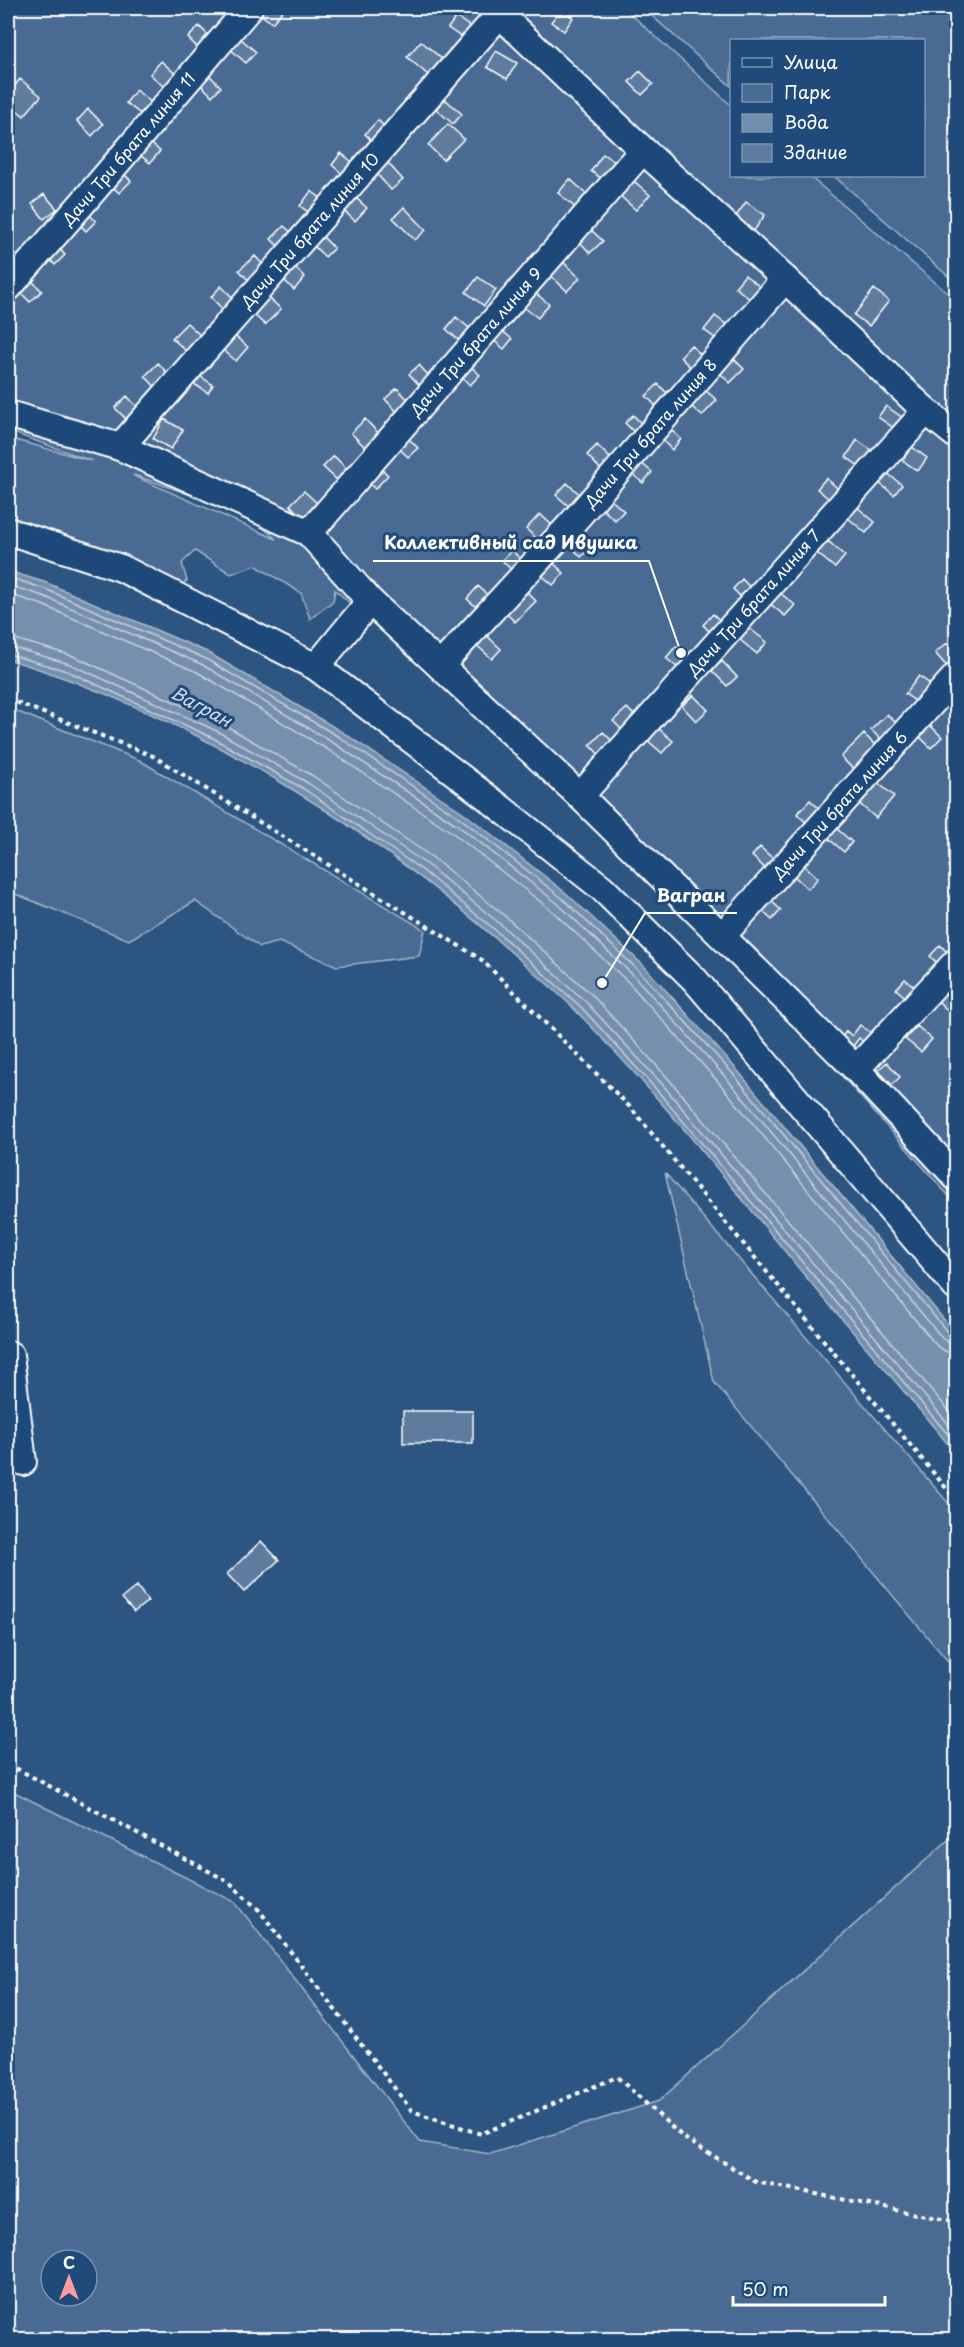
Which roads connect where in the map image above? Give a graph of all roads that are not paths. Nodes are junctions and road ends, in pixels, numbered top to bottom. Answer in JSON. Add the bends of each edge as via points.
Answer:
{"nodes":[{"id":1,"x":249,"y":8,"type":"edge"},
{"id":2,"x":496,"y":11,"type":"edge"},
{"id":3,"x":642,"y":150,"type":"junction"},
{"id":4,"x":786,"y":279,"type":"junction"},
{"id":5,"x":8,"y":288,"type":"edge"},
{"id":6,"x":926,"y":411,"type":"junction"},
{"id":7,"x":8,"y":414,"type":"edge"},
{"id":8,"x":957,"y":435,"type":"edge"},
{"id":9,"x":120,"y":447,"type":"junction"},
{"id":10,"x":8,"y":531,"type":"edge"},
{"id":11,"x":309,"y":533,"type":"junction"},
{"id":12,"x":370,"y":601,"type":"junction"},
{"id":13,"x":440,"y":666,"type":"junction"},
{"id":14,"x":316,"y":667,"type":"junction"},
{"id":15,"x":957,"y":676,"type":"edge"},
{"id":16,"x":580,"y":796,"type":"junction"},
{"id":17,"x":722,"y":936,"type":"junction"},
{"id":18,"x":957,"y":962,"type":"edge"},
{"id":19,"x":856,"y":1069,"type":"junction"},
{"id":20,"x":957,"y":1177,"type":"edge"},
{"id":21,"x":957,"y":1287,"type":"edge"},
{"id":22,"x":8,"y":1354,"type":"edge"},
{"id":23,"x":23,"y":1462,"type":"dead end"}],
"edges":[{"from":1,"to":5,"type":"street","name":"Дачи Три брата линия 11"},
{"from":2,"to":3,"type":"street"},
{"from":2,"to":9,"type":"street","name":"Дачи Три брата линия 10"},
{"from":3,"to":4,"type":"street"},
{"from":3,"to":11,"type":"street","name":"Дачи Три брата линия 9"},
{"from":4,"to":6,"type":"street"},
{"from":4,"to":13,"type":"street","name":"Дачи Три брата линия 8","via":[[581,513]]},
{"from":6,"to":8,"type":"street"},
{"from":6,"to":16,"type":"street","name":"Дачи Три брата линия 7"},
{"from":7,"to":9,"type":"street"},
{"from":9,"to":11,"type":"street"},
{"from":10,"to":14,"type":"street","via":[[122,568]]},
{"from":11,"to":12,"type":"street"},
{"from":12,"to":13,"type":"street"},
{"from":12,"to":14,"type":"street"},
{"from":13,"to":16,"type":"street"},
{"from":14,"to":21,"type":"street","via":[[602,888],[695,980]]},
{"from":15,"to":17,"type":"street","name":"Дачи Три брата линия 6"},
{"from":16,"to":17,"type":"street"},
{"from":17,"to":19,"type":"street"},
{"from":18,"to":19,"type":"street"},
{"from":19,"to":20,"type":"street"},
{"from":22,"to":23,"type":"street"}]}
